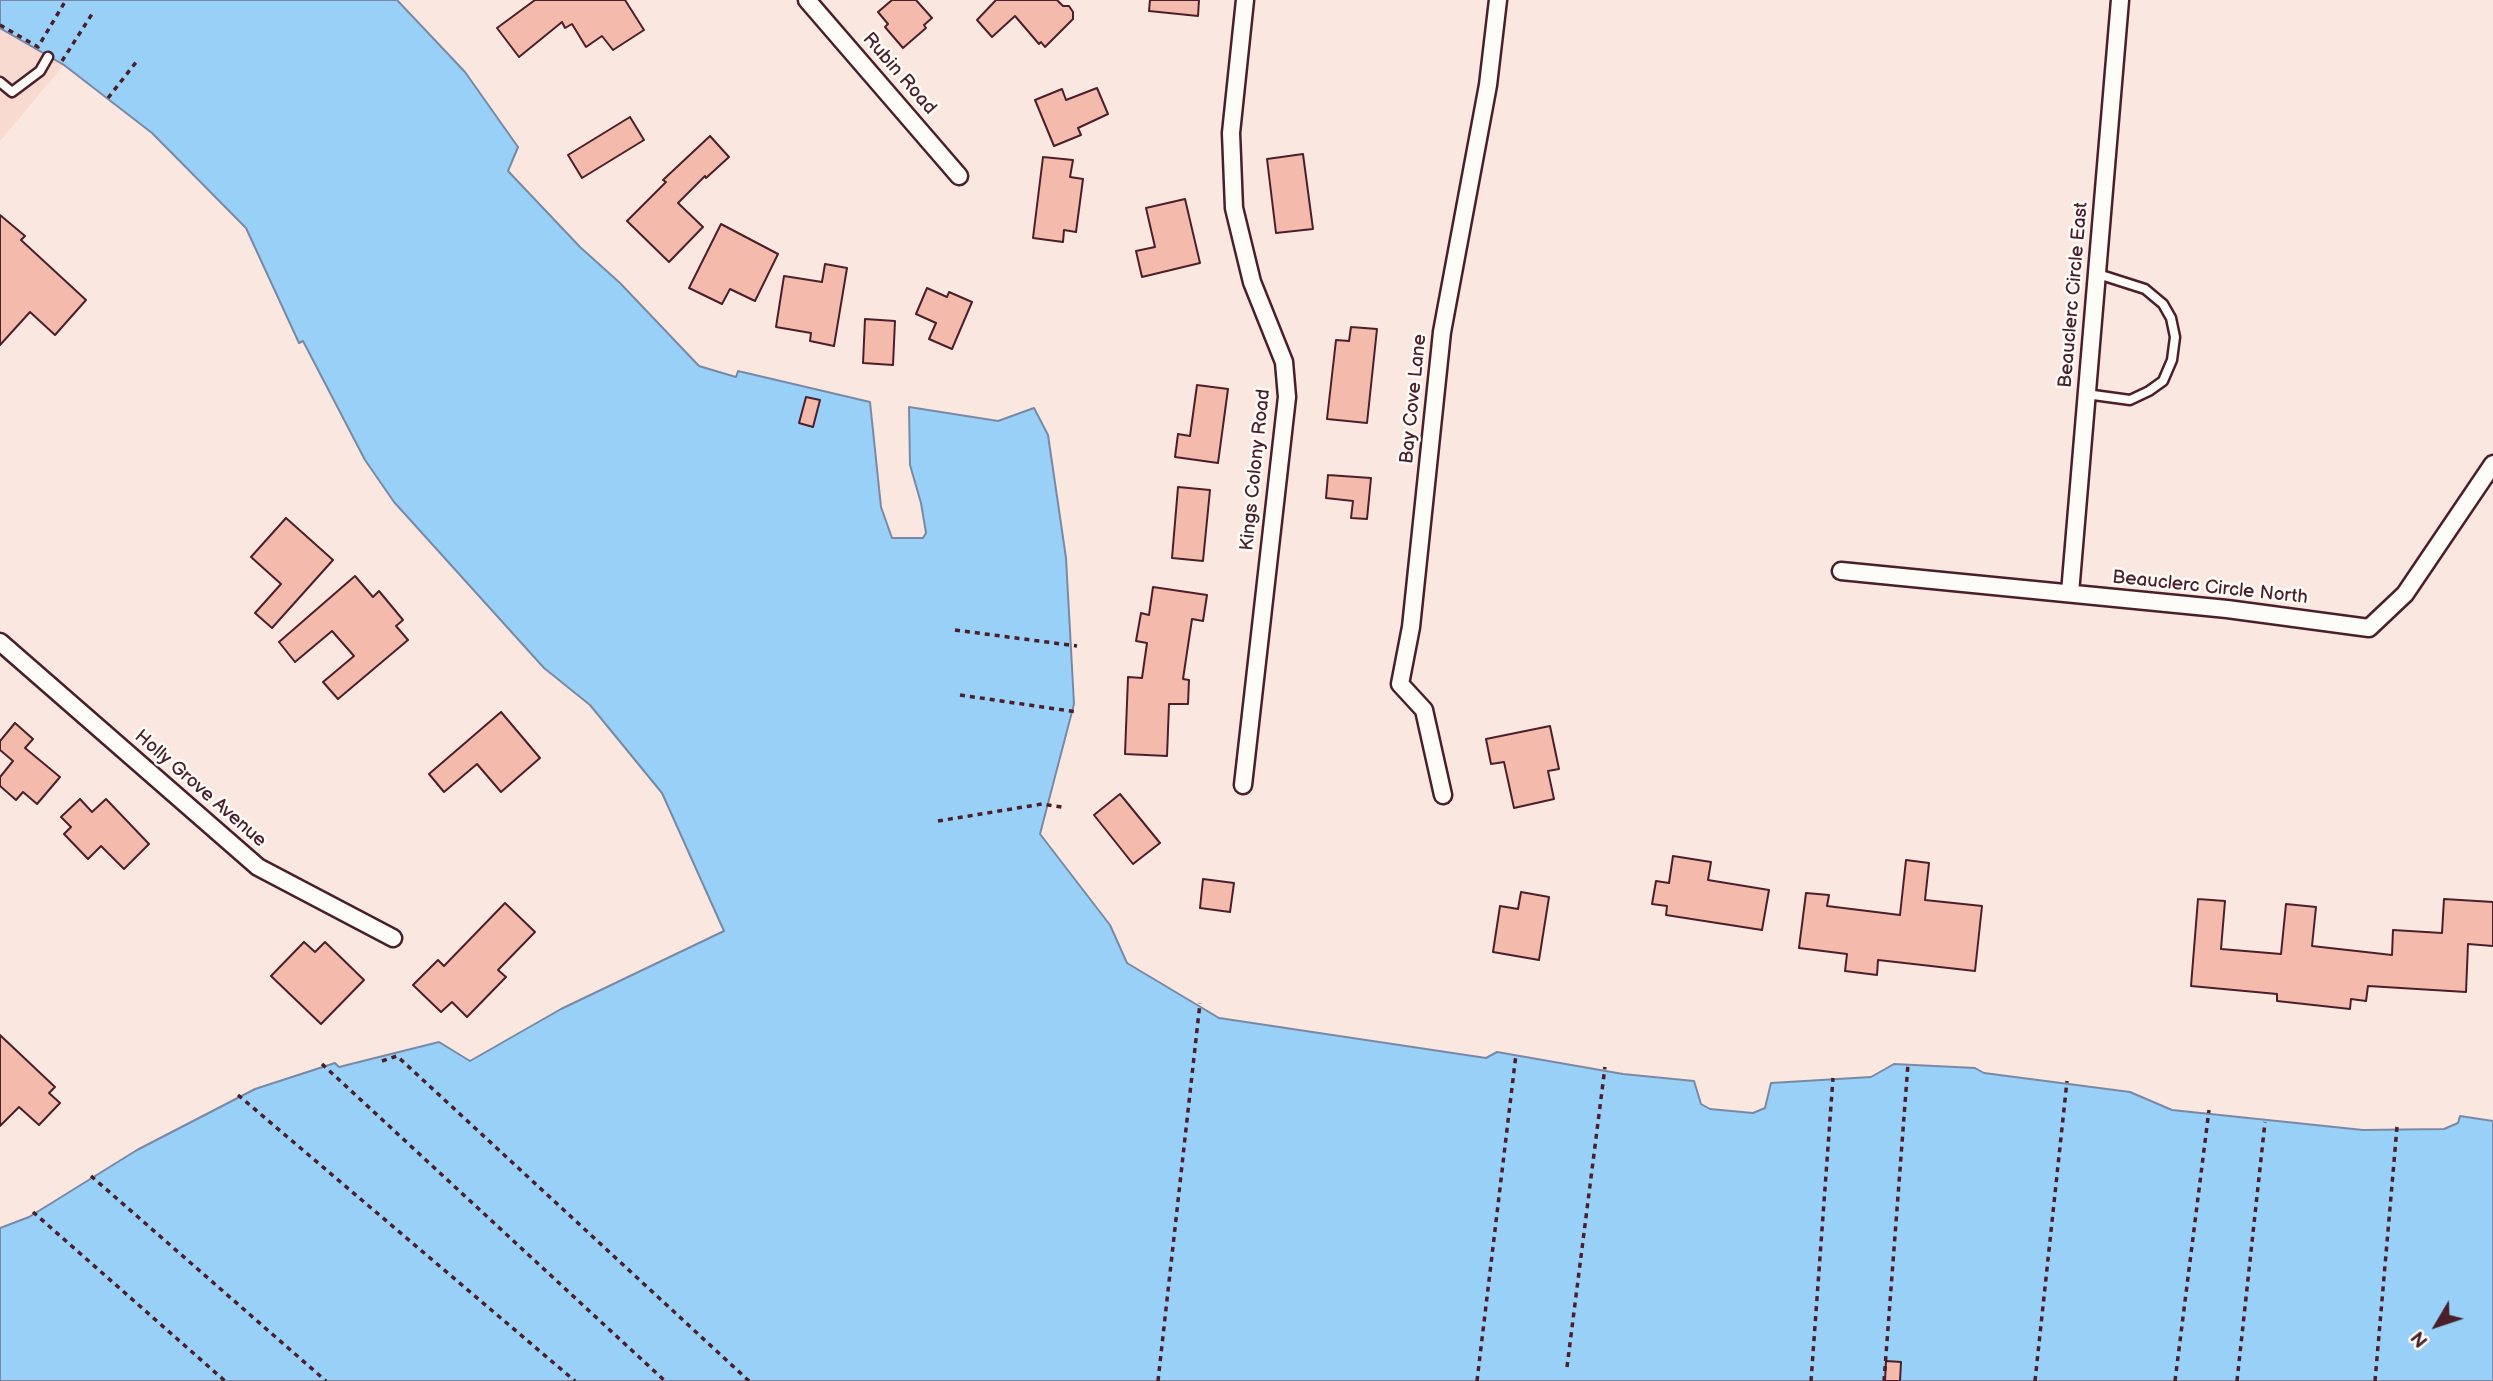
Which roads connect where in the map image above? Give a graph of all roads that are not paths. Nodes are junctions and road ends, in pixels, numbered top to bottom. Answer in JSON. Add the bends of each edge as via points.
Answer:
{"nodes":[{"id":1,"x":807,"y":0,"type":"edge"},
{"id":2,"x":1245,"y":0,"type":"edge"},
{"id":3,"x":1499,"y":0,"type":"edge"},
{"id":4,"x":2120,"y":0,"type":"edge"},
{"id":5,"x":48,"y":57,"type":"dead end"},
{"id":6,"x":0,"y":82,"type":"edge"},
{"id":7,"x":959,"y":176,"type":"dead end"},
{"id":8,"x":2098,"y":274,"type":"junction"},
{"id":9,"x":2086,"y":394,"type":"junction"},
{"id":10,"x":2493,"y":464,"type":"edge"},
{"id":11,"x":1841,"y":571,"type":"dead end"},
{"id":12,"x":2070,"y":593,"type":"junction"},
{"id":13,"x":0,"y":642,"type":"edge"},
{"id":14,"x":1243,"y":785,"type":"dead end"},
{"id":15,"x":1443,"y":795,"type":"dead end"},
{"id":16,"x":393,"y":938,"type":"dead end"}],
"edges":[{"from":1,"to":7,"type":"street","name":"Rubin Road"},
{"from":2,"to":14,"type":"street","name":"Kings Colony Road","via":[[1231,133],[1234,208],[1252,282],[1284,362],[1287,397]]},
{"from":3,"to":15,"type":"street","name":"Bay Cove Lane","via":[[1488,85],[1442,332],[1411,627],[1400,684],[1424,710]]},
{"from":4,"to":8,"type":"street","name":"Beauclerc Circle East"},
{"from":5,"to":6,"type":"lane","via":[[40,71],[12,92]]},
{"from":8,"to":9,"type":"street","name":"Beauclerc Circle East"},
{"from":8,"to":9,"type":"lane","via":[[2145,289],[2163,304],[2175,337],[2163,381],[2149,391],[2130,400]]},
{"from":9,"to":12,"type":"street","name":"Beauclerc Circle East"},
{"from":10,"to":12,"type":"street","name":"Beauclerc Circle North","via":[[2405,594],[2369,628]]},
{"from":11,"to":12,"type":"street","name":"Beauclerc Circle North"},
{"from":13,"to":16,"type":"street","name":"Holly Grove Avenue","via":[[258,867]]}]}
